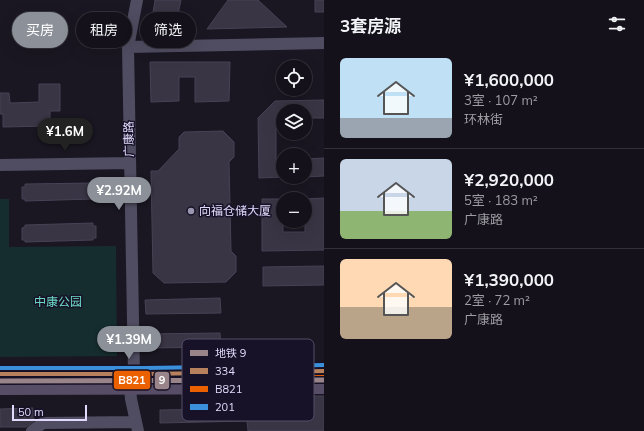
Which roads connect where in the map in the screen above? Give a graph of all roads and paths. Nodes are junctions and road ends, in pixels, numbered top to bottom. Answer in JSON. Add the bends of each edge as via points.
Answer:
{"nodes":[{"id":1,"x":137,"y":0,"type":"edge"},
{"id":2,"x":132,"y":26,"type":"edge"},
{"id":3,"x":324,"y":43,"type":"edge"},
{"id":4,"x":132,"y":47,"type":"edge"},
{"id":5,"x":128,"y":48,"type":"edge"},
{"id":6,"x":130,"y":163,"type":"junction"},
{"id":7,"x":0,"y":165,"type":"edge"},
{"id":8,"x":314,"y":371,"type":"edge"},
{"id":9,"x":324,"y":371,"type":"edge"},
{"id":10,"x":0,"y":374,"type":"edge"},
{"id":11,"x":182,"y":377,"type":"edge"},
{"id":12,"x":132,"y":381,"type":"junction"},
{"id":13,"x":182,"y":382,"type":"edge"},
{"id":14,"x":314,"y":386,"type":"edge"},
{"id":15,"x":324,"y":386,"type":"edge"},
{"id":16,"x":0,"y":387,"type":"edge"},
{"id":17,"x":137,"y":426,"type":"edge"},
{"id":18,"x":32,"y":431,"type":"edge"}],
"edges":[{"from":1,"to":2,"type":"street","name":"广康路"},
{"from":3,"to":4,"type":"street"},
{"from":5,"to":6,"type":"street","name":"广康路"},
{"from":6,"to":7,"type":"street"},
{"from":6,"to":12,"type":"street","name":"广康路"},
{"from":8,"to":9,"type":"main road"},
{"from":10,"to":12,"type":"main road"},
{"from":11,"to":12,"type":"main road"},
{"from":12,"to":13,"type":"main road"},
{"from":12,"to":16,"type":"main road"},
{"from":12,"to":17,"type":"street","name":"广康路","via":[[131,398]]},
{"from":14,"to":15,"type":"main road"},
{"from":17,"to":18,"type":"street","via":[[43,423]]}]}
